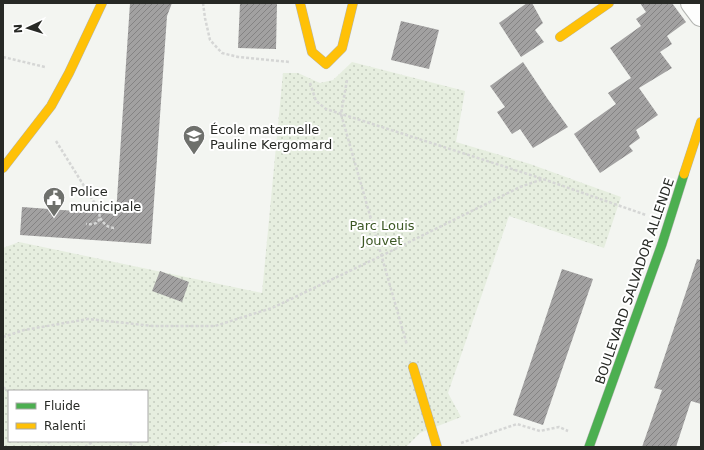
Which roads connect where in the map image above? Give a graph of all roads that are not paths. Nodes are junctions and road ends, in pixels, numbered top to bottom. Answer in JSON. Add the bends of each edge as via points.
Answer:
{"nodes":[{"id":1,"x":102,"y":3,"type":"edge"},
{"id":2,"x":300,"y":3,"type":"edge"},
{"id":3,"x":353,"y":3,"type":"edge"},
{"id":4,"x":609,"y":3,"type":"edge"},
{"id":5,"x":692,"y":3,"type":"edge"},
{"id":6,"x":701,"y":15,"type":"edge"},
{"id":7,"x":560,"y":37,"type":"dead end"},
{"id":8,"x":701,"y":122,"type":"edge"},
{"id":9,"x":3,"y":168,"type":"edge"},
{"id":10,"x":413,"y":367,"type":"road end"},
{"id":11,"x":590,"y":444,"type":"edge"},
{"id":12,"x":437,"y":447,"type":"edge"}],
"edges":[{"from":1,"to":9,"type":"street","via":[[51,106]]},
{"from":2,"to":3,"type":"street","via":[[312,52],[326,64],[342,48]]},
{"from":4,"to":7,"type":"street"},
{"from":5,"to":6,"type":"street"},
{"from":8,"to":11,"type":"street","name":"BOULEVARD SALVADOR ALLENDE","via":[[669,223]]},
{"from":10,"to":12,"type":"street"}]}
